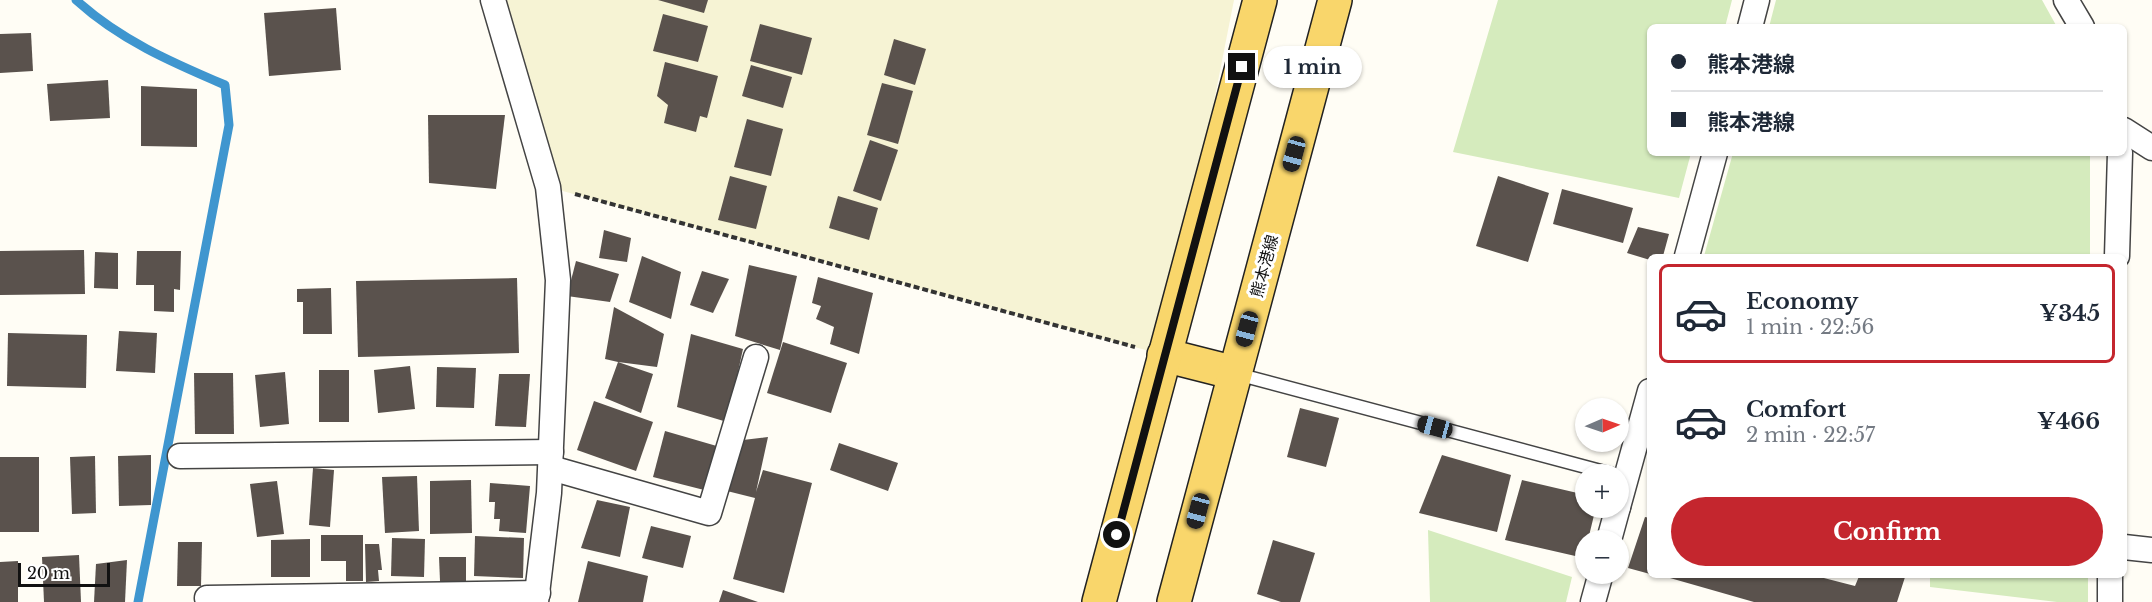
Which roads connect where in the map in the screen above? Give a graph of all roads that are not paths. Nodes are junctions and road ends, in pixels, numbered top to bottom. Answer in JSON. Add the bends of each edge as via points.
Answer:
{"nodes":[{"id":1,"x":493,"y":0,"type":"edge"},
{"id":2,"x":1260,"y":0,"type":"edge"},
{"id":3,"x":1335,"y":0,"type":"edge"},
{"id":4,"x":1757,"y":0,"type":"edge"},
{"id":5,"x":2066,"y":0,"type":"edge"},
{"id":6,"x":1751,"y":24,"type":"edge"},
{"id":7,"x":2080,"y":24,"type":"edge"},
{"id":8,"x":2127,"y":132,"type":"edge"},
{"id":9,"x":2152,"y":148,"type":"edge"},
{"id":10,"x":1714,"y":156,"type":"edge"},
{"id":11,"x":2120,"y":156,"type":"edge"},
{"id":12,"x":1688,"y":254,"type":"edge"},
{"id":13,"x":2117,"y":254,"type":"edge"},
{"id":14,"x":1164,"y":355,"type":"junction"},
{"id":15,"x":756,"y":357,"type":"dead end"},
{"id":16,"x":1235,"y":373,"type":"junction"},
{"id":17,"x":1647,"y":399,"type":"edge"},
{"id":18,"x":180,"y":456,"type":"dead end"},
{"id":19,"x":551,"y":460,"type":"junction"},
{"id":20,"x":1575,"y":464,"type":"edge"},
{"id":21,"x":1623,"y":464,"type":"edge"},
{"id":22,"x":2127,"y":547,"type":"edge"},
{"id":23,"x":2152,"y":550,"type":"edge"},
{"id":24,"x":2110,"y":578,"type":"edge"},
{"id":25,"x":1598,"y":584,"type":"edge"},
{"id":26,"x":207,"y":598,"type":"dead end"},
{"id":27,"x":537,"y":598,"type":"edge"},
{"id":28,"x":1100,"y":602,"type":"edge"},
{"id":29,"x":1174,"y":602,"type":"edge"},
{"id":30,"x":1593,"y":602,"type":"edge"},
{"id":31,"x":2110,"y":602,"type":"edge"}],
"edges":[{"from":1,"to":19,"type":"street","via":[[548,187],[558,280]]},
{"from":2,"to":14,"type":"main road"},
{"from":3,"to":16,"type":"main road","name":"熊本港線"},
{"from":4,"to":6,"type":"street"},
{"from":5,"to":7,"type":"street"},
{"from":8,"to":9,"type":"street"},
{"from":10,"to":12,"type":"street"},
{"from":11,"to":13,"type":"street"},
{"from":14,"to":16,"type":"main road"},
{"from":14,"to":28,"type":"main road"},
{"from":15,"to":19,"type":"street","via":[[709,513]]},
{"from":16,"to":20,"type":"lane"},
{"from":16,"to":29,"type":"main road","name":"熊本港線"},
{"from":17,"to":21,"type":"street"},
{"from":18,"to":19,"type":"street"},
{"from":19,"to":27,"type":"street"},
{"from":22,"to":23,"type":"street"},
{"from":24,"to":31,"type":"street"},
{"from":25,"to":30,"type":"street"},
{"from":26,"to":27,"type":"street"}]}
